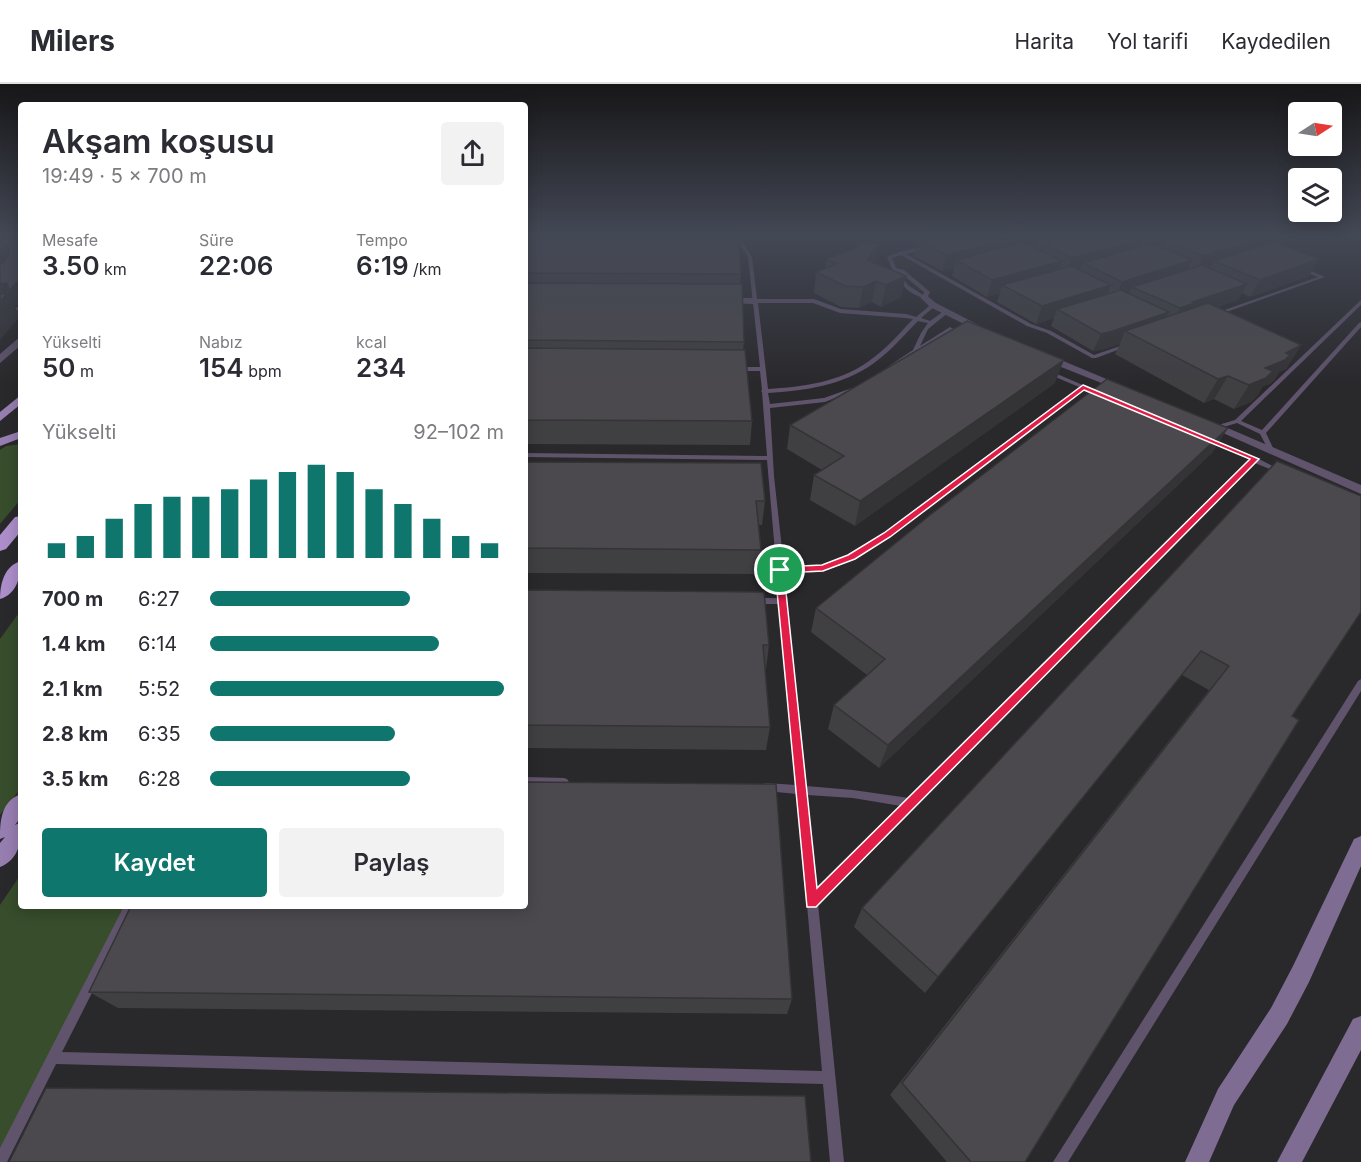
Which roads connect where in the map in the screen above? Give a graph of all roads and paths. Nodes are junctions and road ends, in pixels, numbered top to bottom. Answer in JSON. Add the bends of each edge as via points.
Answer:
{"nodes":[{"id":1,"x":753,"y":285,"type":"edge"},
{"id":2,"x":907,"y":285,"type":"edge"},
{"id":3,"x":959,"y":285,"type":"edge"},
{"id":4,"x":1299,"y":285,"type":"edge"},
{"id":5,"x":997,"y":298,"type":"dead end"},
{"id":6,"x":1242,"y":298,"type":"edge"},
{"id":7,"x":709,"y":301,"type":"edge"},
{"id":8,"x":755,"y":301,"type":"junction"},
{"id":9,"x":929,"y":301,"type":"junction"},
{"id":10,"x":986,"y":301,"type":"junction"},
{"id":11,"x":1252,"y":302,"type":"junction"},
{"id":12,"x":1361,"y":302,"type":"edge"},
{"id":13,"x":18,"y":310,"type":"edge"},
{"id":14,"x":0,"y":312,"type":"edge"},
{"id":15,"x":946,"y":312,"type":"junction"},
{"id":16,"x":1211,"y":316,"type":"edge"},
{"id":17,"x":916,"y":317,"type":"junction"},
{"id":18,"x":929,"y":322,"type":"junction"},
{"id":19,"x":1047,"y":324,"type":"dead end"},
{"id":20,"x":1036,"y":327,"type":"junction"},
{"id":21,"x":1360,"y":327,"type":"edge"},
{"id":22,"x":991,"y":334,"type":"edge"},
{"id":23,"x":970,"y":338,"type":"edge"},
{"id":24,"x":18,"y":342,"type":"edge"},
{"id":25,"x":1137,"y":342,"type":"edge"},
{"id":26,"x":916,"y":351,"type":"junction"},
{"id":27,"x":1031,"y":351,"type":"edge"},
{"id":28,"x":0,"y":360,"type":"edge"},
{"id":29,"x":726,"y":369,"type":"edge"},
{"id":30,"x":762,"y":369,"type":"junction"},
{"id":31,"x":1042,"y":369,"type":"edge"},
{"id":32,"x":886,"y":370,"type":"edge"},
{"id":33,"x":858,"y":387,"type":"edge"},
{"id":34,"x":1083,"y":387,"type":"junction"},
{"id":35,"x":764,"y":391,"type":"junction"},
{"id":36,"x":1129,"y":391,"type":"edge"},
{"id":37,"x":1115,"y":400,"type":"edge"},
{"id":38,"x":18,"y":401,"type":"edge"},
{"id":39,"x":767,"y":406,"type":"junction"},
{"id":40,"x":0,"y":418,"type":"edge"},
{"id":41,"x":1195,"y":418,"type":"edge"},
{"id":42,"x":1238,"y":422,"type":"junction"},
{"id":43,"x":1217,"y":427,"type":"junction"},
{"id":44,"x":1263,"y":433,"type":"junction"},
{"id":45,"x":18,"y":435,"type":"edge"},
{"id":46,"x":1201,"y":436,"type":"edge"},
{"id":47,"x":0,"y":442,"type":"edge"},
{"id":48,"x":1271,"y":450,"type":"junction"},
{"id":49,"x":528,"y":455,"type":"edge"},
{"id":50,"x":771,"y":459,"type":"junction"},
{"id":51,"x":1255,"y":459,"type":"junction"},
{"id":52,"x":1287,"y":475,"type":"edge"},
{"id":53,"x":759,"y":476,"type":"edge"},
{"id":54,"x":771,"y":476,"type":"junction"},
{"id":55,"x":1361,"y":490,"type":"edge"},
{"id":56,"x":18,"y":524,"type":"edge"},
{"id":57,"x":0,"y":545,"type":"edge"},
{"id":58,"x":780,"y":570,"type":"junction"},
{"id":59,"x":18,"y":571,"type":"edge"},
{"id":60,"x":0,"y":593,"type":"edge"},
{"id":61,"x":748,"y":601,"type":"edge"},
{"id":62,"x":783,"y":601,"type":"junction"},
{"id":63,"x":1361,"y":684,"type":"edge"},
{"id":64,"x":528,"y":781,"type":"edge"},
{"id":65,"x":573,"y":782,"type":"edge"},
{"id":66,"x":753,"y":787,"type":"edge"},
{"id":67,"x":801,"y":788,"type":"junction"},
{"id":68,"x":911,"y":803,"type":"junction"},
{"id":69,"x":18,"y":806,"type":"edge"},
{"id":70,"x":0,"y":830,"type":"edge"},
{"id":71,"x":18,"y":835,"type":"edge"},
{"id":72,"x":1361,"y":845,"type":"edge"},
{"id":73,"x":0,"y":858,"type":"edge"},
{"id":74,"x":812,"y":902,"type":"junction"},
{"id":75,"x":128,"y":909,"type":"edge"},
{"id":76,"x":1361,"y":1027,"type":"edge"},
{"id":77,"x":53,"y":1058,"type":"junction"},
{"id":78,"x":829,"y":1078,"type":"junction"},
{"id":79,"x":0,"y":1162,"type":"edge"},
{"id":80,"x":837,"y":1162,"type":"edge"},
{"id":81,"x":1060,"y":1162,"type":"edge"},
{"id":82,"x":1197,"y":1162,"type":"edge"},
{"id":83,"x":1289,"y":1162,"type":"edge"}],
"edges":[{"from":1,"to":8,"type":"lane"},
{"from":2,"to":9,"type":"lane"},
{"from":3,"to":10,"type":"lane"},
{"from":4,"to":11,"type":"lane"},
{"from":5,"to":10,"type":"lane"},
{"from":6,"to":11,"type":"lane"},
{"from":7,"to":8,"type":"street"},
{"from":8,"to":17,"type":"lane","via":[[814,301],[840,311]]},
{"from":8,"to":30,"type":"lane"},
{"from":9,"to":15,"type":"street"},
{"from":9,"to":17,"type":"lane"},
{"from":10,"to":20,"type":"lane"},
{"from":11,"to":16,"type":"lane"},
{"from":12,"to":42,"type":"lane"},
{"from":13,"to":14,"type":"street"},
{"from":15,"to":18,"type":"lane"},
{"from":15,"to":22,"type":"street"},
{"from":17,"to":18,"type":"lane"},
{"from":17,"to":35,"type":"lane","via":[[883,353],[849,375],[809,388]]},
{"from":18,"to":26,"type":"lane"},
{"from":19,"to":20,"type":"lane"},
{"from":20,"to":25,"type":"lane","via":[[1094,357]]},
{"from":21,"to":44,"type":"lane"},
{"from":23,"to":26,"type":"lane","via":[[950,329]]},
{"from":24,"to":28,"type":"street"},
{"from":26,"to":32,"type":"lane"},
{"from":27,"to":36,"type":"street"},
{"from":29,"to":30,"type":"lane"},
{"from":30,"to":35,"type":"lane"},
{"from":31,"to":34,"type":"lane"},
{"from":33,"to":39,"type":"lane","via":[[825,400]]},
{"from":34,"to":37,"type":"lane"},
{"from":34,"to":58,"type":"lane","via":[[887,535],[852,557],[823,568]]},
{"from":35,"to":39,"type":"lane"},
{"from":38,"to":40,"type":"main road"},
{"from":39,"to":50,"type":"lane"},
{"from":41,"to":43,"type":"street"},
{"from":42,"to":43,"type":"lane"},
{"from":42,"to":44,"type":"lane"},
{"from":43,"to":48,"type":"street"},
{"from":44,"to":48,"type":"lane"},
{"from":45,"to":47,"type":"main road"},
{"from":46,"to":51,"type":"lane"},
{"from":48,"to":55,"type":"street"},
{"from":49,"to":50,"type":"lane"},
{"from":50,"to":54,"type":"lane"},
{"from":51,"to":52,"type":"lane"},
{"from":51,"to":68,"type":"lane"},
{"from":53,"to":54,"type":"lane"},
{"from":54,"to":58,"type":"lane"},
{"from":56,"to":57,"type":"highway"},
{"from":58,"to":62,"type":"lane"},
{"from":59,"to":60,"type":"highway"},
{"from":61,"to":62,"type":"lane"},
{"from":62,"to":67,"type":"lane"},
{"from":63,"to":81,"type":"lane"},
{"from":64,"to":65,"type":"lane"},
{"from":66,"to":67,"type":"lane"},
{"from":67,"to":68,"type":"lane"},
{"from":67,"to":74,"type":"lane"},
{"from":68,"to":74,"type":"lane"},
{"from":69,"to":70,"type":"main road"},
{"from":71,"to":73,"type":"main road"},
{"from":72,"to":82,"type":"main road","via":[[1301,974],[1279,1016],[1226,1097]]},
{"from":74,"to":78,"type":"lane"},
{"from":75,"to":77,"type":"lane"},
{"from":76,"to":83,"type":"main road"},
{"from":77,"to":78,"type":"lane"},
{"from":77,"to":79,"type":"lane"},
{"from":78,"to":80,"type":"lane"}]}
